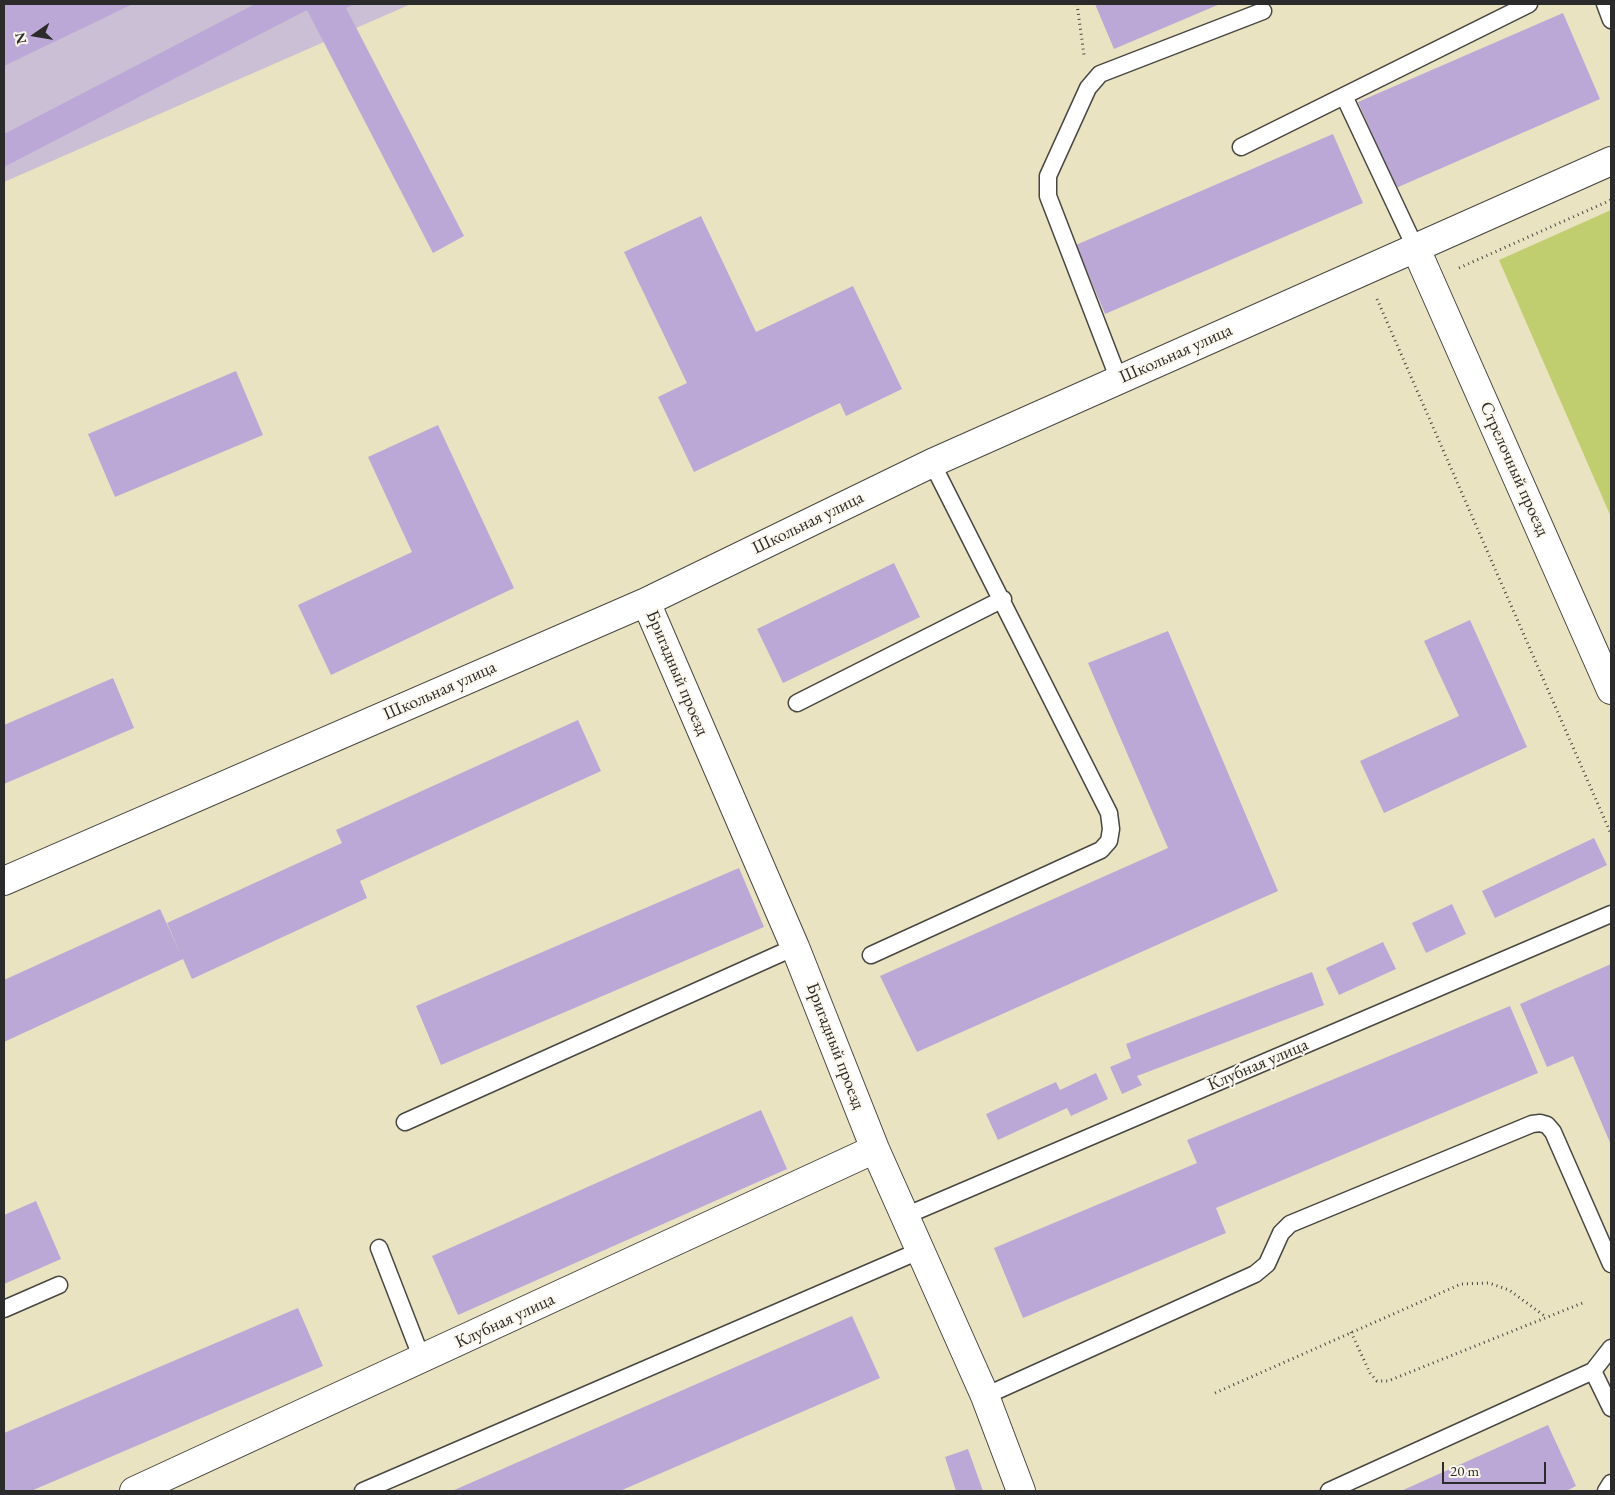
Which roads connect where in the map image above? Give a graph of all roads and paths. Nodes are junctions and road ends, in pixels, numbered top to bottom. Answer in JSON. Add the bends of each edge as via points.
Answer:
{"nodes":[{"id":1,"x":1077,"y":4,"type":"edge"},
{"id":2,"x":1528,"y":4,"type":"edge"},
{"id":3,"x":1605,"y":4,"type":"edge"},
{"id":4,"x":1263,"y":10,"type":"dead end"},
{"id":5,"x":1611,"y":20,"type":"edge"},
{"id":6,"x":1088,"y":88,"type":"junction"},
{"id":7,"x":1344,"y":96,"type":"junction"},
{"id":8,"x":1241,"y":147,"type":"dead end"},
{"id":9,"x":1611,"y":161,"type":"edge"},
{"id":10,"x":1611,"y":200,"type":"edge"},
{"id":11,"x":1416,"y":249,"type":"junction"},
{"id":12,"x":1457,"y":269,"type":"dead end"},
{"id":13,"x":1365,"y":271,"type":"junction"},
{"id":14,"x":1119,"y":380,"type":"junction"},
{"id":15,"x":932,"y":463,"type":"junction"},
{"id":16,"x":1003,"y":599,"type":"junction"},
{"id":17,"x":646,"y":602,"type":"junction"},
{"id":18,"x":1611,"y":690,"type":"edge"},
{"id":19,"x":797,"y":703,"type":"dead end"},
{"id":20,"x":1611,"y":834,"type":"edge"},
{"id":21,"x":4,"y":881,"type":"edge"},
{"id":22,"x":1611,"y":914,"type":"edge"},
{"id":23,"x":795,"y":947,"type":"junction"},
{"id":24,"x":871,"y":955,"type":"dead end"},
{"id":25,"x":405,"y":1122,"type":"dead end"},
{"id":26,"x":875,"y":1149,"type":"junction"},
{"id":27,"x":905,"y":1216,"type":"junction"},
{"id":28,"x":379,"y":1248,"type":"dead end"},
{"id":29,"x":919,"y":1251,"type":"junction"},
{"id":30,"x":1611,"y":1264,"type":"edge"},
{"id":31,"x":59,"y":1286,"type":"dead end"},
{"id":32,"x":1585,"y":1302,"type":"dead end"},
{"id":33,"x":4,"y":1309,"type":"edge"},
{"id":34,"x":1546,"y":1317,"type":"junction"},
{"id":35,"x":1351,"y":1332,"type":"junction"},
{"id":36,"x":1611,"y":1348,"type":"edge"},
{"id":37,"x":422,"y":1359,"type":"junction"},
{"id":38,"x":1593,"y":1371,"type":"junction"},
{"id":39,"x":1215,"y":1393,"type":"dead end"},
{"id":40,"x":985,"y":1396,"type":"junction"},
{"id":41,"x":1611,"y":1408,"type":"edge"},
{"id":42,"x":1611,"y":1484,"type":"edge"},
{"id":43,"x":134,"y":1491,"type":"edge"},
{"id":44,"x":363,"y":1491,"type":"edge"},
{"id":45,"x":1021,"y":1491,"type":"edge"},
{"id":46,"x":1329,"y":1491,"type":"edge"},
{"id":47,"x":1606,"y":1491,"type":"edge"}],
"edges":[{"from":1,"to":6,"type":"path"},
{"from":2,"to":7,"type":"lane"},
{"from":3,"to":5,"type":"lane"},
{"from":4,"to":6,"type":"lane","via":[[1100,74]]},
{"from":6,"to":14,"type":"lane","via":[[1048,176],[1048,196]]},
{"from":7,"to":8,"type":"lane"},
{"from":7,"to":11,"type":"lane"},
{"from":9,"to":11,"type":"street","name":"Школьная улица"},
{"from":10,"to":12,"type":"path"},
{"from":11,"to":13,"type":"street","name":"Школьная улица"},
{"from":11,"to":18,"type":"street","name":"Стрелочный проезд"},
{"from":13,"to":14,"type":"street","name":"Школьная улица"},
{"from":13,"to":20,"type":"path"},
{"from":14,"to":15,"type":"street","name":"Школьная улица"},
{"from":15,"to":16,"type":"lane"},
{"from":15,"to":17,"type":"street","name":"Школьная улица"},
{"from":16,"to":19,"type":"lane"},
{"from":16,"to":24,"type":"lane","via":[[1109,813],[1111,829],[1108,841],[1101,850]]},
{"from":17,"to":21,"type":"street","name":"Школьная улица"},
{"from":17,"to":23,"type":"street","name":"Бригадный проезд"},
{"from":22,"to":27,"type":"lane","name":"Клубная улица"},
{"from":23,"to":25,"type":"lane"},
{"from":23,"to":26,"type":"street","name":"Бригадный проезд"},
{"from":26,"to":27,"type":"street","name":"Бригадный проезд"},
{"from":26,"to":37,"type":"street","name":"Клубная улица"},
{"from":27,"to":29,"type":"street","name":"Бригадный проезд"},
{"from":28,"to":37,"type":"lane"},
{"from":29,"to":40,"type":"street","name":"Бригадный проезд"},
{"from":29,"to":44,"type":"lane"},
{"from":30,"to":40,"type":"lane","via":[[1553,1132],[1540,1123],[1532,1124],[1290,1224],[1281,1234],[1267,1264],[1255,1274]]},
{"from":31,"to":33,"type":"lane"},
{"from":32,"to":34,"type":"path"},
{"from":34,"to":35,"type":"path","via":[[1509,1290],[1473,1282],[1461,1284]]},
{"from":34,"to":35,"type":"path","via":[[1388,1381],[1376,1381]]},
{"from":35,"to":39,"type":"path"},
{"from":36,"to":38,"type":"lane"},
{"from":37,"to":43,"type":"street","name":"Клубная улица"},
{"from":38,"to":41,"type":"lane"},
{"from":38,"to":46,"type":"lane"},
{"from":40,"to":45,"type":"street","name":"Бригадный проезд"},
{"from":42,"to":47,"type":"lane"}]}
